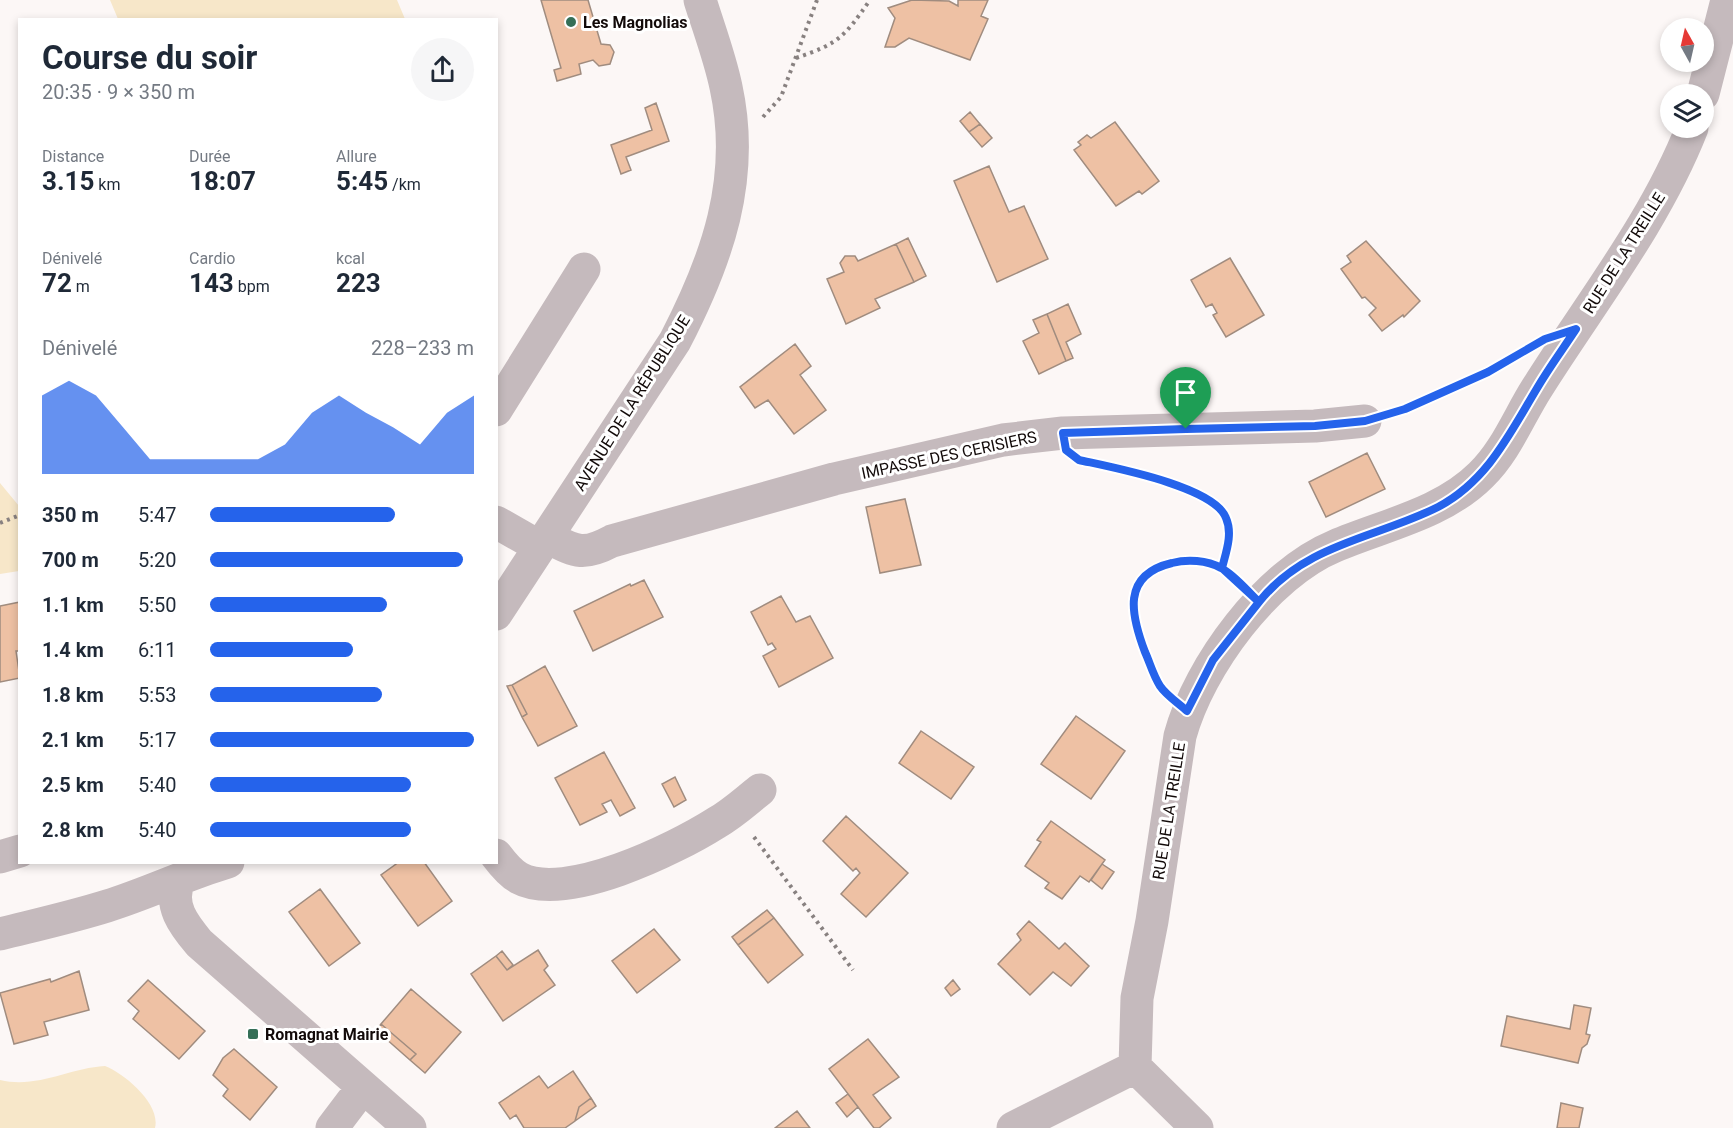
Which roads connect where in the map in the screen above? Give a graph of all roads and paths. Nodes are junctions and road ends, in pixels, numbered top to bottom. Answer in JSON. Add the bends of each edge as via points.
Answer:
{"nodes":[{"id":1,"x":700,"y":0,"type":"edge"},
{"id":2,"x":817,"y":0,"type":"edge"},
{"id":3,"x":870,"y":0,"type":"edge"},
{"id":4,"x":1728,"y":0,"type":"edge"},
{"id":5,"x":795,"y":58,"type":"junction"},
{"id":6,"x":1706,"y":84,"type":"edge"},
{"id":7,"x":732,"y":134,"type":"junction"},
{"id":8,"x":1688,"y":138,"type":"edge"},
{"id":9,"x":584,"y":269,"type":"dead end"},
{"id":10,"x":1526,"y":350,"type":"dead end"},
{"id":11,"x":498,"y":407,"type":"edge"},
{"id":12,"x":1365,"y":421,"type":"joint"},
{"id":13,"x":1099,"y":465,"type":"dead end"},
{"id":14,"x":18,"y":516,"type":"edge"},
{"id":15,"x":0,"y":523,"type":"edge"},
{"id":16,"x":498,"y":523,"type":"edge"},
{"id":17,"x":543,"y":542,"type":"junction"},
{"id":18,"x":1222,"y":568,"type":"junction"},
{"id":19,"x":1259,"y":602,"type":"junction"},
{"id":20,"x":498,"y":611,"type":"edge"},
{"id":21,"x":1187,"y":711,"type":"junction"},
{"id":22,"x":760,"y":790,"type":"dead end"},
{"id":23,"x":735,"y":809,"type":"junction"},
{"id":24,"x":18,"y":852,"type":"edge"},
{"id":25,"x":0,"y":857,"type":"edge"},
{"id":26,"x":498,"y":857,"type":"edge"},
{"id":27,"x":221,"y":864,"type":"edge"},
{"id":28,"x":179,"y":881,"type":"junction"},
{"id":29,"x":0,"y":934,"type":"edge"},
{"id":30,"x":853,"y":970,"type":"dead end"},
{"id":31,"x":1135,"y":1067,"type":"junction"},
{"id":32,"x":363,"y":1087,"type":"junction"},
{"id":33,"x":332,"y":1128,"type":"edge"},
{"id":34,"x":410,"y":1128,"type":"edge"},
{"id":35,"x":1013,"y":1128,"type":"edge"},
{"id":36,"x":1197,"y":1128,"type":"edge"}],
"edges":[{"from":1,"to":7,"type":"street","name":"AVENUE DE LA RÉPUBLIQUE","via":[[726,87]]},
{"from":2,"to":5,"type":"path"},
{"from":3,"to":5,"type":"path","via":[[849,31],[828,47]]},
{"from":4,"to":6,"type":"street"},
{"from":5,"to":7,"type":"path","via":[[781,97],[766,115]]},
{"from":7,"to":17,"type":"street","name":"AVENUE DE LA RÉPUBLIQUE","via":[[732,183],[713,260],[697,298],[675,341]]},
{"from":8,"to":19,"type":"street","name":"RUE DE LA TREILLE","via":[[1676,169],[1641,229],[1482,475],[1438,507],[1332,547],[1271,586]]},
{"from":9,"to":11,"type":"street"},
{"from":10,"to":12,"type":"path","via":[[1488,372],[1405,409]]},
{"from":12,"to":17,"type":"street","name":"IMPASSE DES CERISIERS","via":[[1315,426],[1063,433],[1003,440],[834,479],[612,541],[586,552]]},
{"from":13,"to":18,"type":"path","via":[[1185,487],[1214,504],[1226,516],[1229,536]]},
{"from":14,"to":15,"type":"path"},
{"from":16,"to":17,"type":"street","name":"IMPASSE DES CERISIERS"},
{"from":17,"to":20,"type":"street","name":"AVENUE DE LA RÉPUBLIQUE"},
{"from":18,"to":19,"type":"path"},
{"from":18,"to":21,"type":"path","via":[[1203,562],[1163,565],[1134,591],[1132,611],[1152,668],[1161,687]]},
{"from":19,"to":21,"type":"street","name":"RUE DE LA TREILLE","via":[[1213,660]]},
{"from":21,"to":31,"type":"street","name":"RUE DE LA TREILLE","via":[[1137,998]]},
{"from":22,"to":23,"type":"street"},
{"from":23,"to":26,"type":"street","via":[[717,823],[661,852],[598,877],[564,885],[538,885],[518,878]]},
{"from":23,"to":30,"type":"path"},
{"from":24,"to":25,"type":"street"},
{"from":27,"to":28,"type":"street"},
{"from":28,"to":29,"type":"street","via":[[107,906]]},
{"from":28,"to":32,"type":"street","via":[[174,892],[176,905],[199,943]]},
{"from":31,"to":35,"type":"street"},
{"from":31,"to":36,"type":"street"},
{"from":32,"to":33,"type":"street"},
{"from":32,"to":34,"type":"street"}]}
